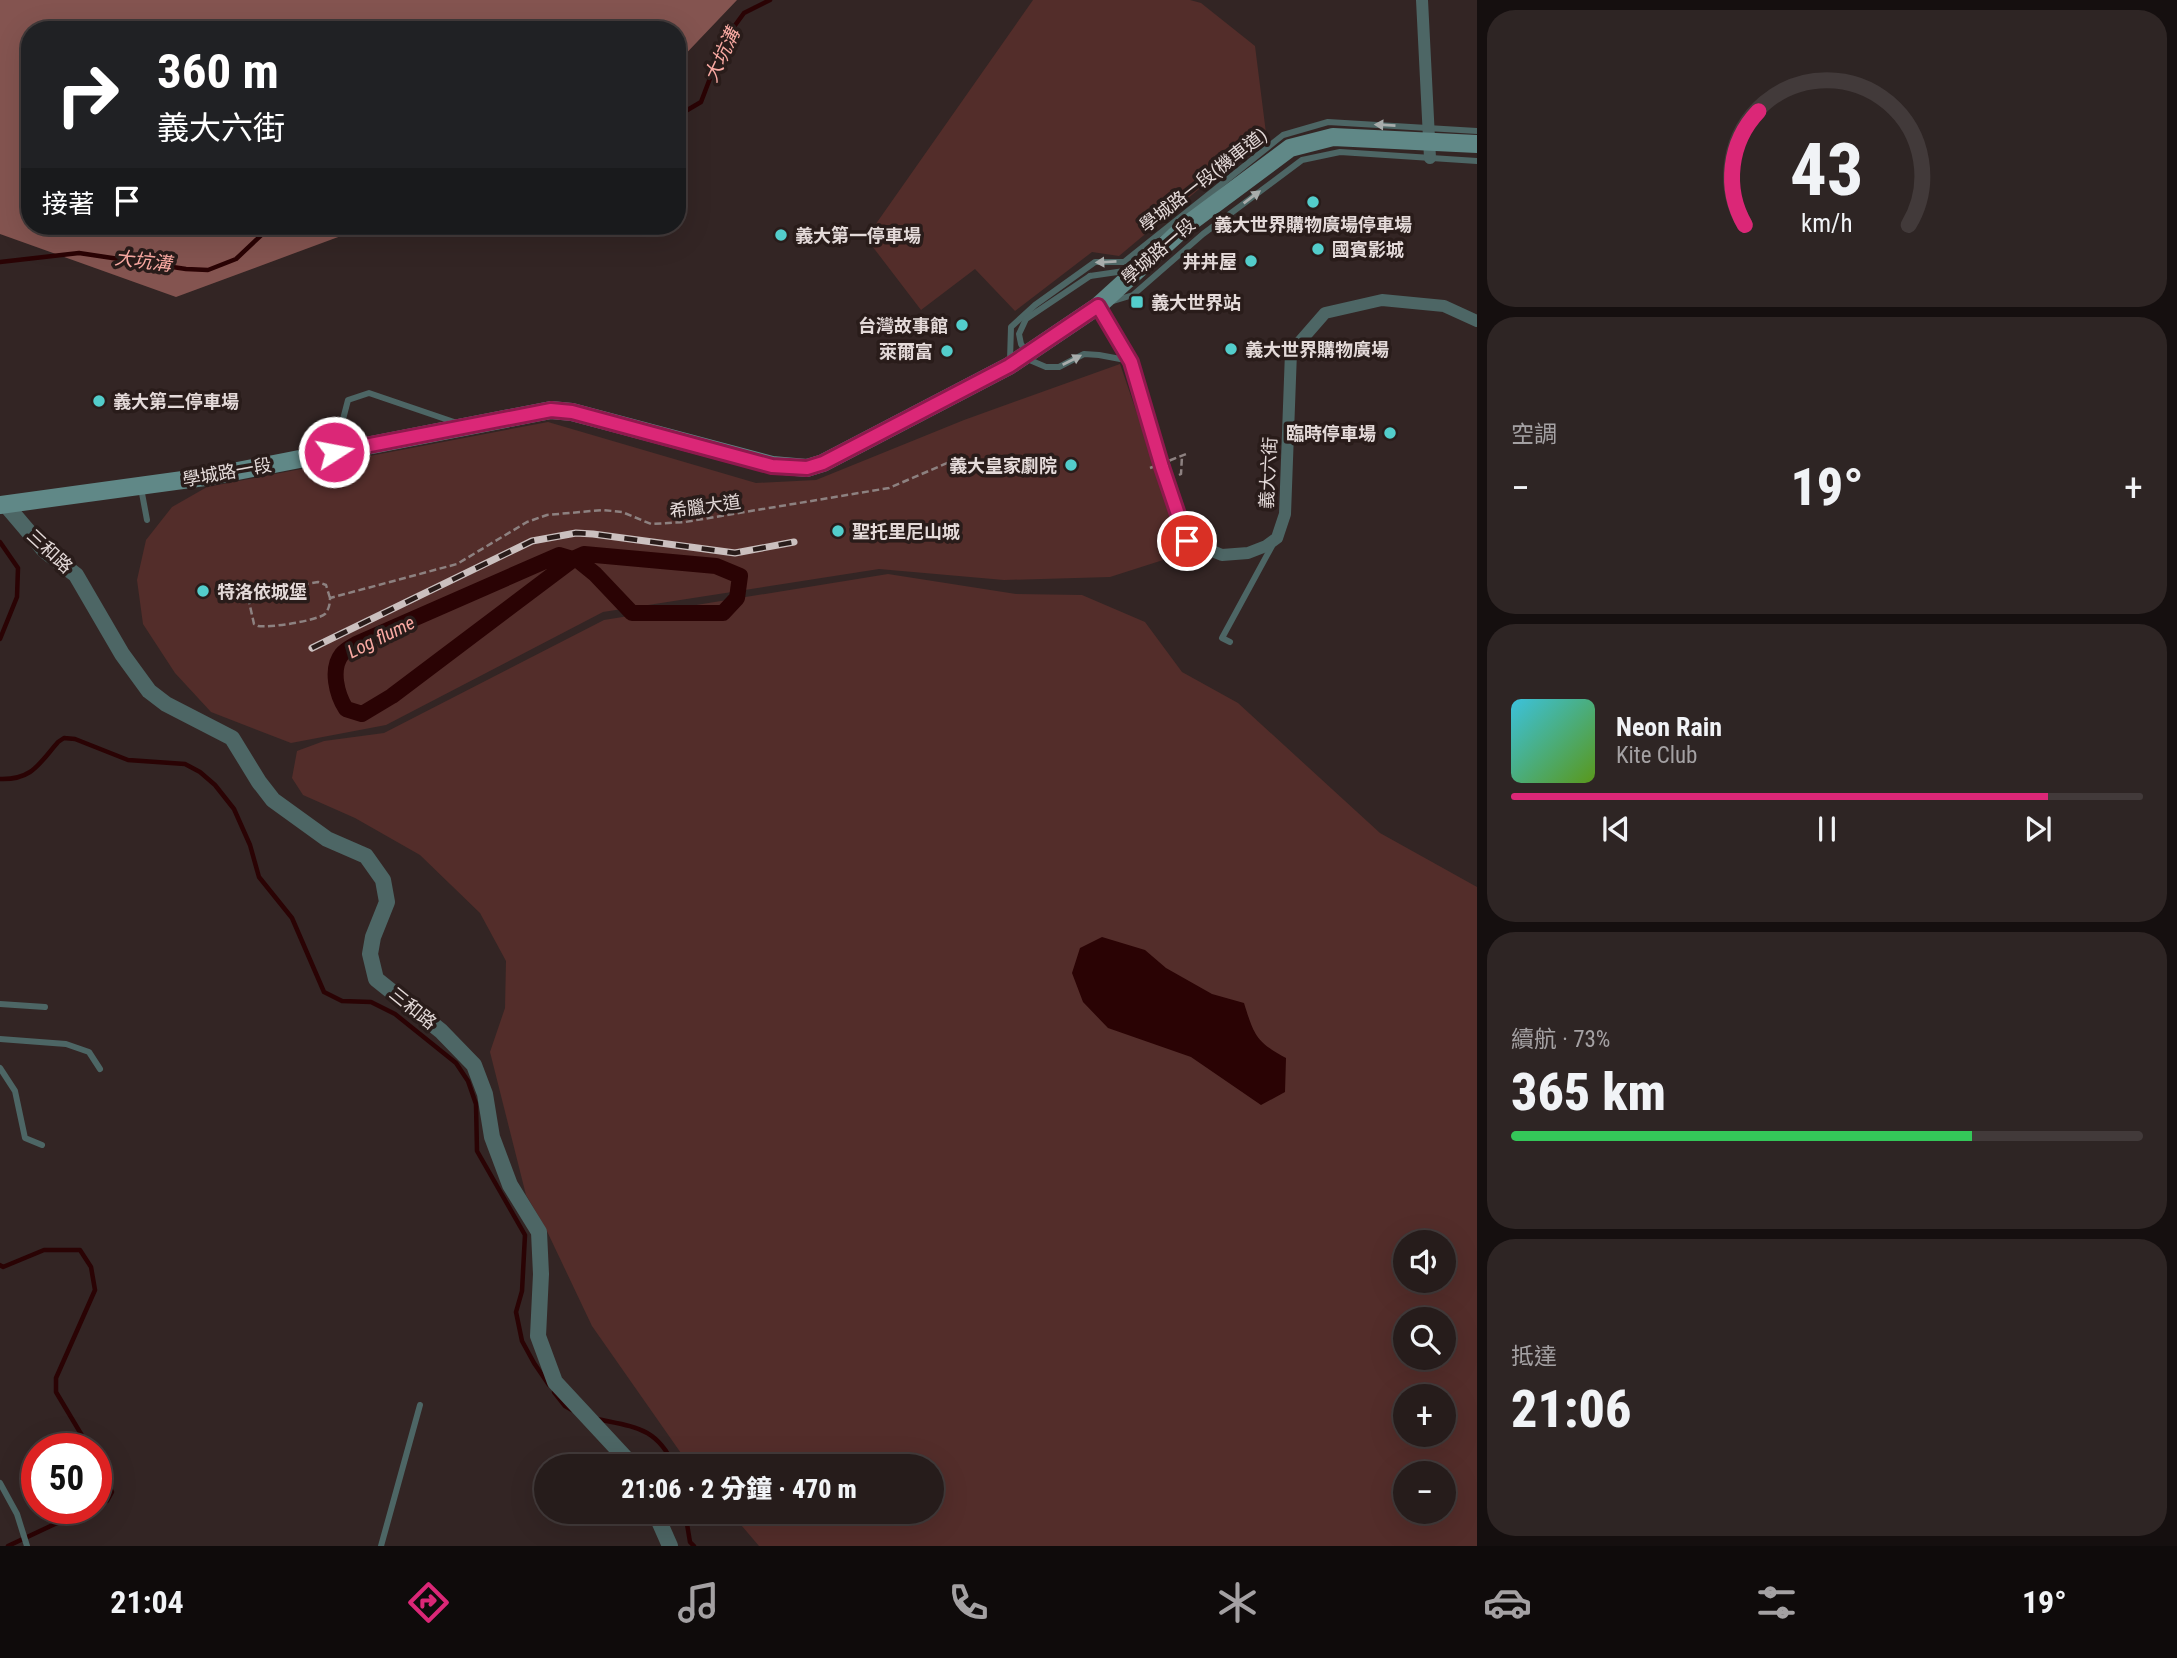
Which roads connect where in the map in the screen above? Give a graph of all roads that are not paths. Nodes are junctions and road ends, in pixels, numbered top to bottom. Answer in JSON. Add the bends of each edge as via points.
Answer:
{"nodes":[{"id":1,"x":1422,"y":0,"type":"edge"},
{"id":2,"x":1477,"y":131,"type":"edge"},
{"id":3,"x":1429,"y":142,"type":"junction"},
{"id":4,"x":1477,"y":144,"type":"edge"},
{"id":5,"x":1477,"y":161,"type":"edge"},
{"id":6,"x":1137,"y":269,"type":"junction"},
{"id":7,"x":1098,"y":306,"type":"junction"},
{"id":8,"x":1477,"y":321,"type":"edge"},
{"id":9,"x":1131,"y":362,"type":"junction"},
{"id":10,"x":1009,"y":366,"type":"junction"},
{"id":11,"x":468,"y":430,"type":"junction"},
{"id":12,"x":334,"y":452,"type":"junction"},
{"id":13,"x":140,"y":486,"type":"junction"},
{"id":14,"x":3,"y":505,"type":"edge"},
{"id":15,"x":147,"y":520,"type":"dead end"},
{"id":16,"x":1277,"y":538,"type":"junction"},
{"id":17,"x":1230,"y":642,"type":"dead end"},
{"id":18,"x":0,"y":1004,"type":"edge"},
{"id":19,"x":45,"y":1007,"type":"dead end"},
{"id":20,"x":0,"y":1039,"type":"edge"},
{"id":21,"x":0,"y":1068,"type":"edge"},
{"id":22,"x":100,"y":1069,"type":"dead end"},
{"id":23,"x":42,"y":1146,"type":"dead end"},
{"id":24,"x":419,"y":1405,"type":"dead end"},
{"id":25,"x":622,"y":1454,"type":"edge"},
{"id":26,"x":0,"y":1483,"type":"edge"},
{"id":27,"x":660,"y":1524,"type":"edge"},
{"id":28,"x":27,"y":1546,"type":"edge"},
{"id":29,"x":381,"y":1546,"type":"edge"},
{"id":30,"x":670,"y":1546,"type":"edge"}],
"edges":[{"from":1,"to":3,"type":"street"},
{"from":2,"to":3,"type":"lane","name":"學城路一段(機車道)"},
{"from":3,"to":4,"type":"main road","name":"學城路一段"},
{"from":3,"to":5,"type":"lane","name":"學城路一段(機車道)"},
{"from":3,"to":6,"type":"main road","name":"學城路一段","via":[[1333,137],[1290,148],[1188,224]]},
{"from":7,"to":3,"type":"lane","name":"學城路一段(機車道)","one_way":true,"via":[[1133,295],[1203,234],[1302,160]]},
{"from":3,"to":10,"type":"lane","name":"學城路一段(機車道)","one_way":true,"via":[[1328,122],[1283,135],[1124,262],[1095,262],[1035,305],[1010,327]]},
{"from":6,"to":7,"type":"main road","name":"學城路一段"},
{"from":6,"to":9,"type":"lane","one_way":true,"bridge":true,"via":[[1090,276],[1026,319],[1019,334],[1032,361],[1046,367],[1059,367],[1084,354]]},
{"from":7,"to":9,"type":"street"},
{"from":7,"to":10,"type":"main road","name":"學城路一段"},
{"from":8,"to":16,"type":"street","name":"義大六街","via":[[1444,306],[1382,300],[1325,313],[1291,352],[1285,514]]},
{"from":9,"to":16,"type":"street","via":[[1187,541],[1222,555],[1248,553]]},
{"from":10,"to":11,"type":"main road","name":"學城路一段","via":[[807,468],[772,466],[572,412],[551,410]]},
{"from":11,"to":12,"type":"main road","name":"學城路一段"},
{"from":11,"to":12,"type":"lane","via":[[369,393],[348,400]]},
{"from":12,"to":13,"type":"main road","name":"學城路一段"},
{"from":13,"to":14,"type":"main road","name":"學城路一段"},
{"from":13,"to":15,"type":"lane"},
{"from":14,"to":25,"type":"street","name":"三和路","via":[[45,551],[76,575],[149,691],[232,738],[273,800],[327,839],[366,856],[383,880],[387,902],[370,954],[376,979],[441,1031],[474,1065],[510,1185],[538,1232],[538,1336],[555,1382]]},
{"from":16,"to":17,"type":"lane","via":[[1222,638]]},
{"from":18,"to":19,"type":"lane"},
{"from":20,"to":22,"type":"lane","via":[[66,1044],[89,1052]]},
{"from":21,"to":23,"type":"lane","via":[[15,1091],[25,1138]]},
{"from":24,"to":29,"type":"lane"},
{"from":26,"to":28,"type":"lane"},
{"from":27,"to":30,"type":"street"}]}
